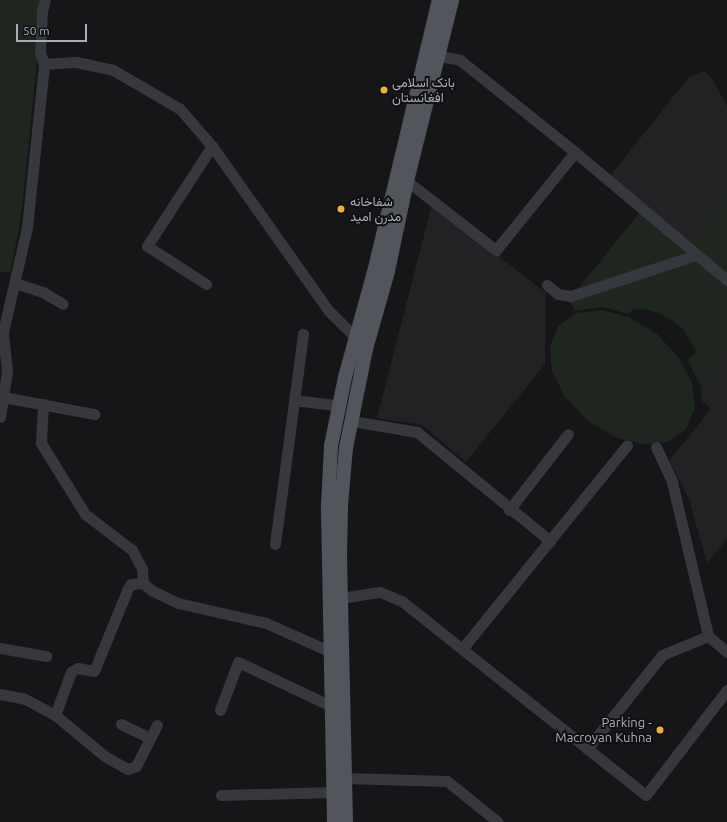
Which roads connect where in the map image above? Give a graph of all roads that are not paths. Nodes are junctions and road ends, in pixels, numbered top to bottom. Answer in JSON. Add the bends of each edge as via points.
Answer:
{"nodes":[{"id":1,"x":46,"y":0,"type":"edge"},
{"id":2,"x":439,"y":0,"type":"edge"},
{"id":3,"x":452,"y":0,"type":"edge"},
{"id":4,"x":426,"y":53,"type":"junction"},
{"id":5,"x":440,"y":56,"type":"junction"},
{"id":6,"x":44,"y":64,"type":"junction"},
{"id":7,"x":212,"y":146,"type":"junction"},
{"id":8,"x":575,"y":152,"type":"junction"},
{"id":9,"x":407,"y":182,"type":"junction"},
{"id":10,"x":696,"y":255,"type":"junction"},
{"id":11,"x":727,"y":280,"type":"edge"},
{"id":12,"x":15,"y":283,"type":"junction"},
{"id":13,"x":206,"y":284,"type":"dead end"},
{"id":14,"x":547,"y":285,"type":"dead end"},
{"id":15,"x":63,"y":304,"type":"dead end"},
{"id":16,"x":303,"y":334,"type":"dead end"},
{"id":17,"x":355,"y":337,"type":"junction"},
{"id":18,"x":4,"y":370,"type":"edge"},
{"id":19,"x":3,"y":398,"type":"junction"},
{"id":20,"x":294,"y":400,"type":"junction"},
{"id":21,"x":43,"y":404,"type":"junction"},
{"id":22,"x":339,"y":411,"type":"junction"},
{"id":23,"x":94,"y":414,"type":"dead end"},
{"id":24,"x":0,"y":417,"type":"edge"},
{"id":25,"x":352,"y":421,"type":"junction"},
{"id":26,"x":568,"y":434,"type":"dead end"},
{"id":27,"x":627,"y":445,"type":"dead end"},
{"id":28,"x":656,"y":447,"type":"dead end"},
{"id":29,"x":509,"y":510,"type":"junction"},
{"id":30,"x":550,"y":541,"type":"junction"},
{"id":31,"x":275,"y":544,"type":"dead end"},
{"id":32,"x":143,"y":583,"type":"junction"},
{"id":33,"x":342,"y":598,"type":"junction"},
{"id":34,"x":708,"y":636,"type":"junction"},
{"id":35,"x":0,"y":648,"type":"edge"},
{"id":36,"x":462,"y":649,"type":"junction"},
{"id":37,"x":337,"y":651,"type":"junction"},
{"id":38,"x":727,"y":652,"type":"edge"},
{"id":39,"x":46,"y":656,"type":"dead end"},
{"id":40,"x":727,"y":690,"type":"edge"},
{"id":41,"x":0,"y":694,"type":"edge"},
{"id":42,"x":333,"y":707,"type":"junction"},
{"id":43,"x":220,"y":710,"type":"dead end"},
{"id":44,"x":55,"y":715,"type":"junction"},
{"id":45,"x":121,"y":724,"type":"dead end"},
{"id":46,"x":157,"y":725,"type":"dead end"},
{"id":47,"x":150,"y":738,"type":"junction"},
{"id":48,"x":587,"y":749,"type":"junction"},
{"id":49,"x":345,"y":778,"type":"junction"},
{"id":50,"x":335,"y":792,"type":"junction"},
{"id":51,"x":221,"y":795,"type":"dead end"},
{"id":52,"x":334,"y":822,"type":"edge"},
{"id":53,"x":346,"y":822,"type":"edge"},
{"id":54,"x":498,"y":822,"type":"edge"}],
"edges":[{"from":1,"to":6,"type":"street","via":[[42,10],[40,53]]},
{"from":2,"to":4,"type":"main road"},
{"from":3,"to":5,"type":"main road"},
{"from":4,"to":5,"type":"street"},
{"from":4,"to":17,"type":"main road","via":[[375,268]]},
{"from":5,"to":8,"type":"street","via":[[460,60]]},
{"from":5,"to":9,"type":"main road"},
{"from":6,"to":7,"type":"street","via":[[76,62],[113,70],[180,109]]},
{"from":6,"to":12,"type":"street","via":[[27,227]]},
{"from":7,"to":13,"type":"street","via":[[147,246]]},
{"from":7,"to":17,"type":"street","via":[[329,311]]},
{"from":8,"to":9,"type":"street","via":[[496,250]]},
{"from":8,"to":10,"type":"street"},
{"from":9,"to":25,"type":"main road","via":[[388,271],[366,349]]},
{"from":10,"to":11,"type":"street"},
{"from":10,"to":14,"type":"street","via":[[571,296],[558,294]]},
{"from":12,"to":15,"type":"street","via":[[43,292]]},
{"from":12,"to":18,"type":"street","via":[[3,332]]},
{"from":16,"to":20,"type":"street"},
{"from":17,"to":22,"type":"main road"},
{"from":18,"to":19,"type":"street"},
{"from":19,"to":21,"type":"street"},
{"from":19,"to":24,"type":"street"},
{"from":20,"to":22,"type":"street","via":[[335,406]]},
{"from":20,"to":31,"type":"street"},
{"from":21,"to":23,"type":"street"},
{"from":21,"to":32,"type":"street","via":[[41,443],[84,514],[132,550],[142,569]]},
{"from":22,"to":37,"type":"main road","via":[[331,446],[328,506]]},
{"from":25,"to":29,"type":"street","via":[[417,432]]},
{"from":25,"to":33,"type":"main road","via":[[346,448],[341,505]]},
{"from":26,"to":29,"type":"street"},
{"from":27,"to":30,"type":"street"},
{"from":28,"to":34,"type":"street","via":[[672,482]]},
{"from":29,"to":30,"type":"street"},
{"from":30,"to":36,"type":"street"},
{"from":32,"to":37,"type":"street","via":[[151,590],[178,603],[266,623]]},
{"from":32,"to":44,"type":"street","via":[[132,584],[128,588],[94,671],[78,668],[71,672]]},
{"from":33,"to":36,"type":"street","via":[[380,592],[403,602]]},
{"from":33,"to":37,"type":"main road"},
{"from":34,"to":38,"type":"street"},
{"from":34,"to":48,"type":"street","via":[[662,656]]},
{"from":35,"to":39,"type":"street"},
{"from":36,"to":48,"type":"street"},
{"from":37,"to":42,"type":"main road"},
{"from":37,"to":49,"type":"main road"},
{"from":40,"to":48,"type":"street","via":[[646,795]]},
{"from":41,"to":44,"type":"street","via":[[25,699]]},
{"from":42,"to":43,"type":"street","via":[[238,662]]},
{"from":42,"to":50,"type":"main road"},
{"from":44,"to":47,"type":"street","via":[[106,757],[128,769],[136,766]]},
{"from":45,"to":47,"type":"street"},
{"from":46,"to":47,"type":"street"},
{"from":49,"to":53,"type":"main road"},
{"from":49,"to":54,"type":"street","via":[[448,781]]},
{"from":50,"to":51,"type":"street"},
{"from":50,"to":52,"type":"main road"}]}
